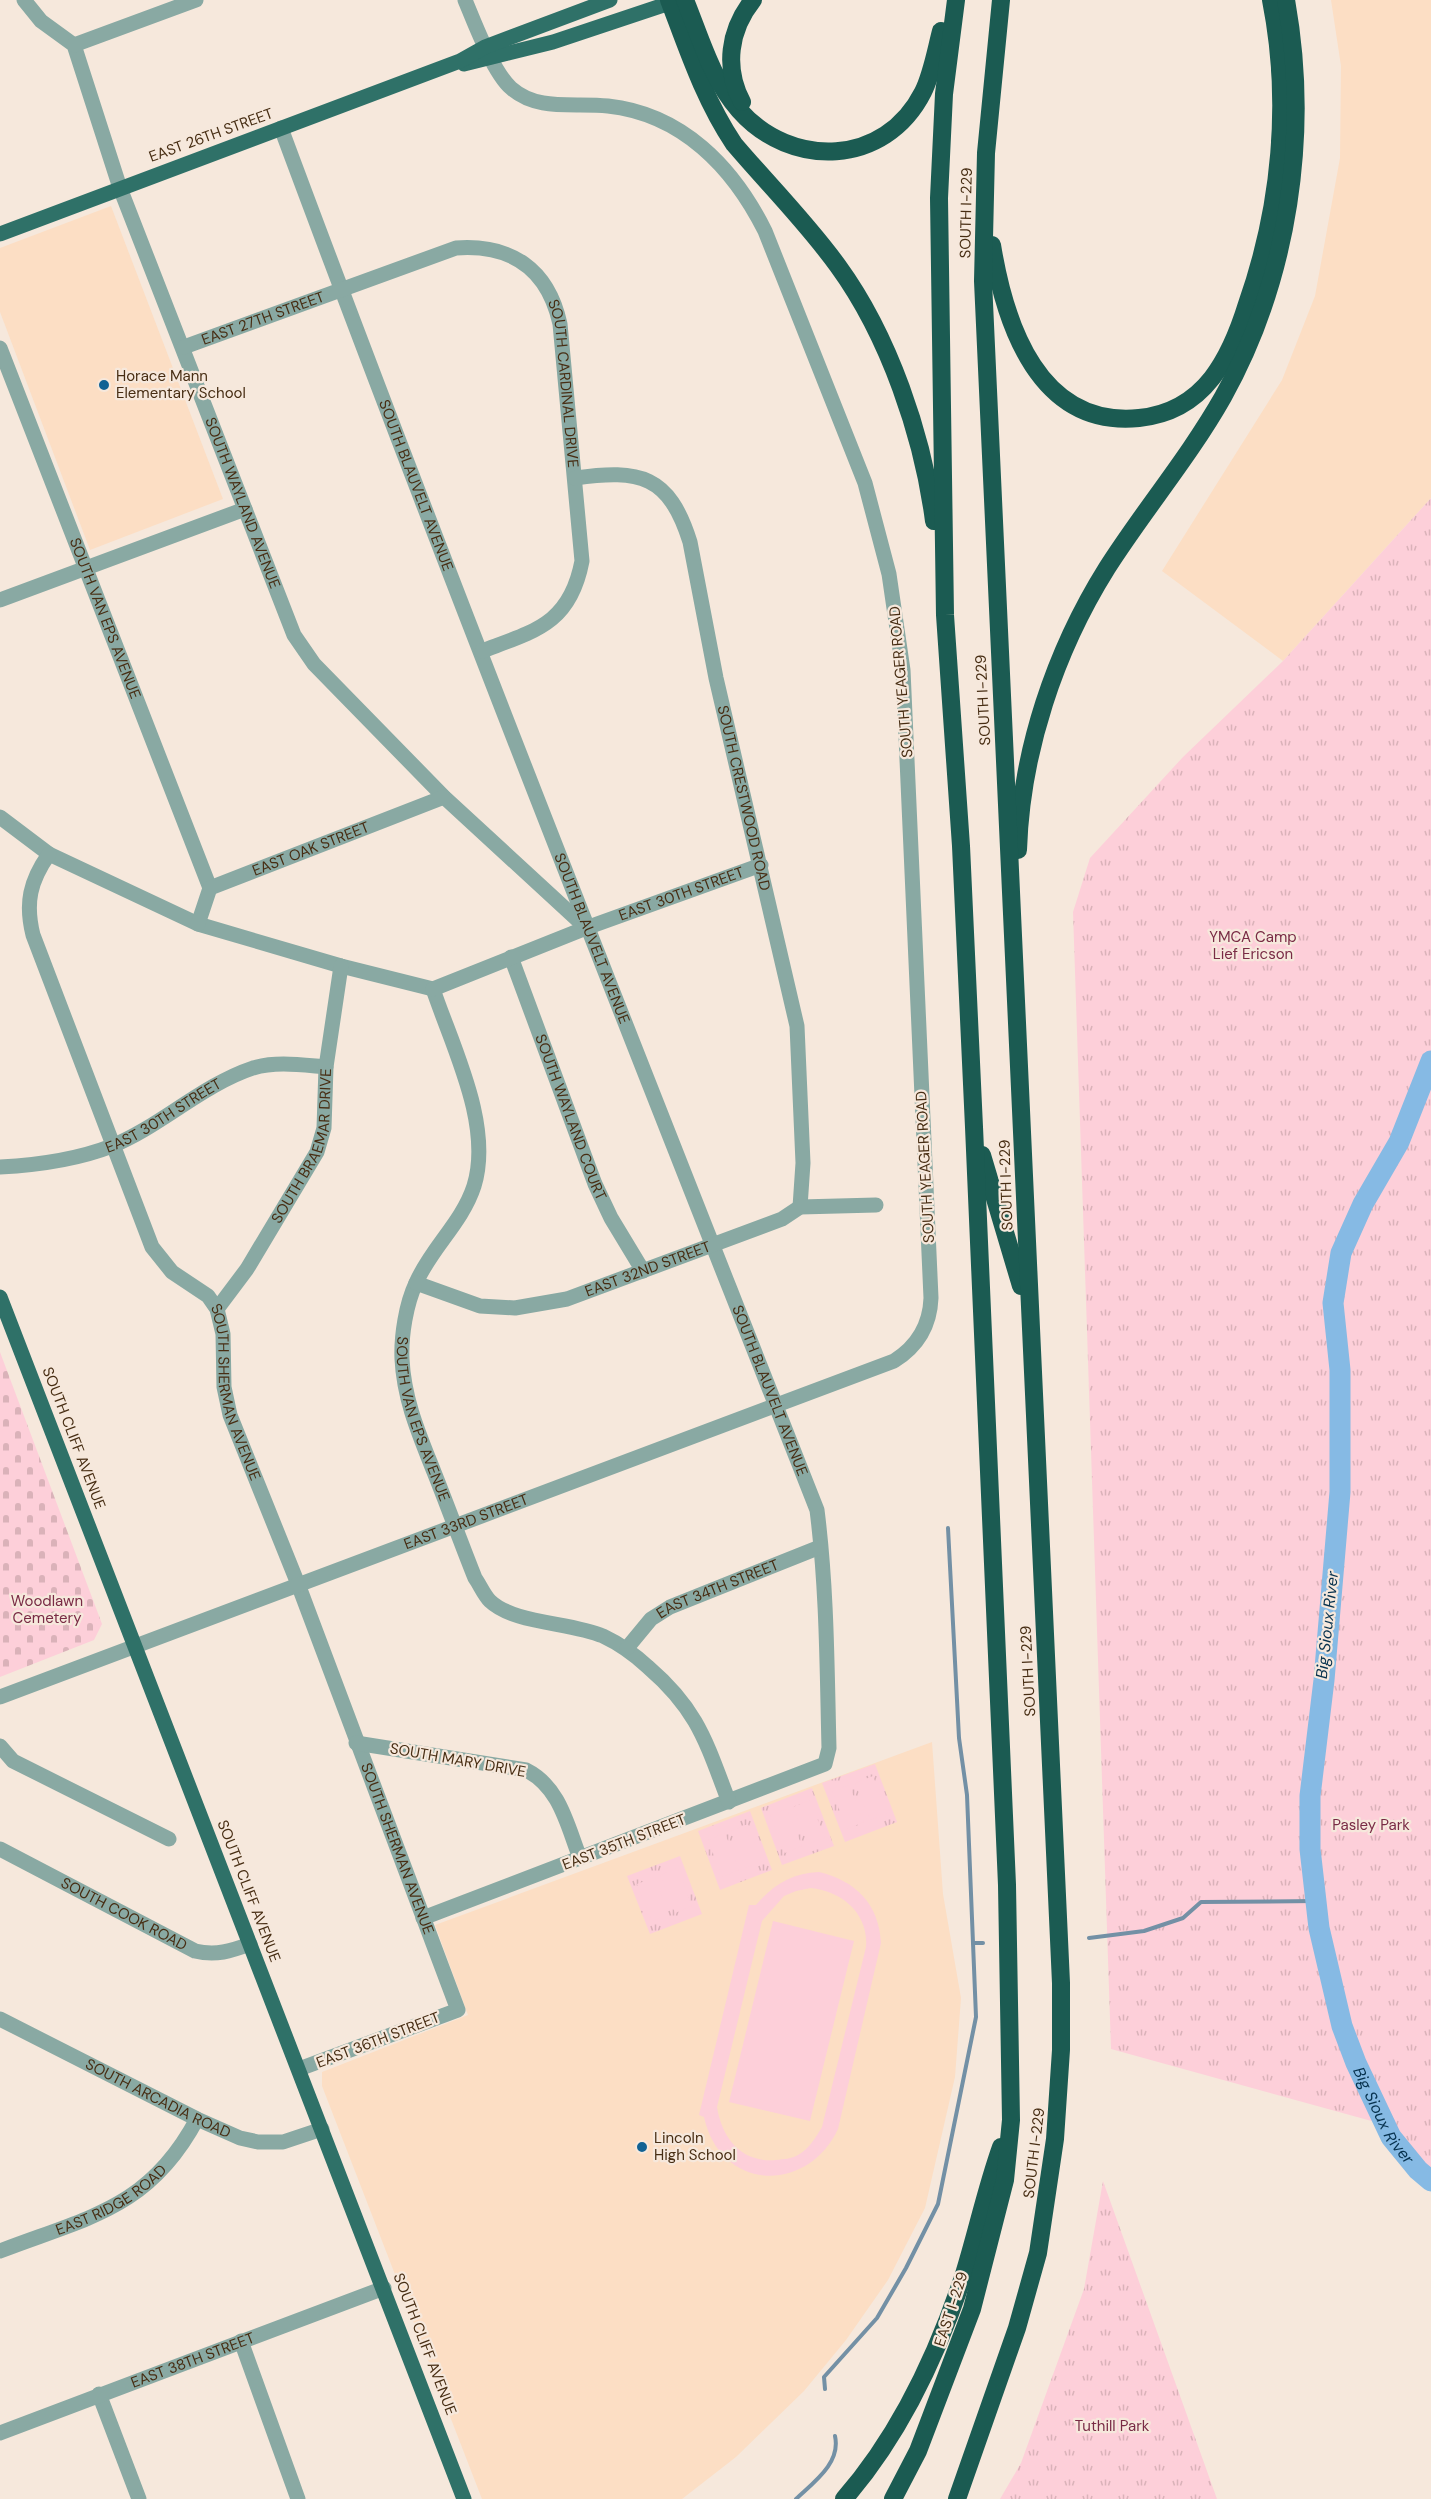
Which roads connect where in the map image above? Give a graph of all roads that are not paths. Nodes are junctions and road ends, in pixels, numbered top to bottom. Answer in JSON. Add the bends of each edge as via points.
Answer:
{"nodes":[{"id":1,"x":24,"y":0,"type":"edge"},
{"id":2,"x":196,"y":0,"type":"edge"},
{"id":3,"x":465,"y":0,"type":"edge"},
{"id":4,"x":610,"y":0,"type":"edge"},
{"id":5,"x":753,"y":0,"type":"edge"},
{"id":6,"x":949,"y":0,"type":"edge"},
{"id":7,"x":956,"y":0,"type":"edge"},
{"id":8,"x":1001,"y":0,"type":"edge"},
{"id":9,"x":1271,"y":0,"type":"edge"},
{"id":10,"x":1286,"y":0,"type":"edge"},
{"id":11,"x":676,"y":1,"type":"edge"},
{"id":12,"x":74,"y":45,"type":"junction"},
{"id":13,"x":489,"y":53,"type":"junction"},
{"id":14,"x":757,"y":127,"type":"junction"},
{"id":15,"x":281,"y":128,"type":"junction"},
{"id":16,"x":986,"y":153,"type":"junction"},
{"id":17,"x":120,"y":188,"type":"junction"},
{"id":18,"x":0,"y":234,"type":"edge"},
{"id":19,"x":342,"y":289,"type":"junction"},
{"id":20,"x":184,"y":347,"type":"junction"},
{"id":21,"x":0,"y":348,"type":"edge"},
{"id":22,"x":575,"y":477,"type":"junction"},
{"id":23,"x":245,"y":509,"type":"junction"},
{"id":24,"x":86,"y":568,"type":"junction"},
{"id":25,"x":0,"y":600,"type":"edge"},
{"id":26,"x":945,"y":615,"type":"junction"},
{"id":27,"x":482,"y":651,"type":"junction"},
{"id":28,"x":444,"y":797,"type":"junction"},
{"id":29,"x":0,"y":817,"type":"edge"},
{"id":30,"x":49,"y":854,"type":"junction"},
{"id":31,"x":761,"y":865,"type":"junction"},
{"id":32,"x":210,"y":888,"type":"junction"},
{"id":33,"x":198,"y":924,"type":"junction"},
{"id":34,"x":586,"y":928,"type":"junction"},
{"id":35,"x":511,"y":957,"type":"junction"},
{"id":36,"x":340,"y":966,"type":"junction"},
{"id":37,"x":1015,"y":978,"type":"junction"},
{"id":38,"x":433,"y":989,"type":"junction"},
{"id":39,"x":326,"y":1067,"type":"junction"},
{"id":40,"x":974,"y":1127,"type":"junction"},
{"id":41,"x":114,"y":1145,"type":"junction"},
{"id":42,"x":0,"y":1167,"type":"edge"},
{"id":43,"x":876,"y":1205,"type":"dead end"},
{"id":44,"x":800,"y":1207,"type":"junction"},
{"id":45,"x":714,"y":1245,"type":"junction"},
{"id":46,"x":643,"y":1272,"type":"junction"},
{"id":47,"x":416,"y":1283,"type":"junction"},
{"id":48,"x":0,"y":1297,"type":"edge"},
{"id":49,"x":217,"y":1309,"type":"junction"},
{"id":50,"x":1029,"y":1311,"type":"junction"},
{"id":51,"x":922,"y":1334,"type":"joint"},
{"id":52,"x":776,"y":1405,"type":"junction"},
{"id":53,"x":455,"y":1525,"type":"junction"},
{"id":54,"x":820,"y":1547,"type":"junction"},
{"id":55,"x":298,"y":1584,"type":"junction"},
{"id":56,"x":135,"y":1646,"type":"junction"},
{"id":57,"x":627,"y":1648,"type":"junction"},
{"id":58,"x":0,"y":1697,"type":"edge"},
{"id":59,"x":357,"y":1743,"type":"junction"},
{"id":60,"x":0,"y":1746,"type":"edge"},
{"id":61,"x":825,"y":1764,"type":"joint"},
{"id":62,"x":729,"y":1802,"type":"junction"},
{"id":63,"x":169,"y":1839,"type":"dead end"},
{"id":64,"x":0,"y":1849,"type":"edge"},
{"id":65,"x":580,"y":1858,"type":"junction"},
{"id":66,"x":423,"y":1918,"type":"junction"},
{"id":67,"x":250,"y":1944,"type":"junction"},
{"id":68,"x":458,"y":2010,"type":"joint"},
{"id":69,"x":0,"y":2019,"type":"edge"},
{"id":70,"x":299,"y":2069,"type":"junction"},
{"id":71,"x":197,"y":2119,"type":"junction"},
{"id":72,"x":1011,"y":2120,"type":"junction"},
{"id":73,"x":322,"y":2128,"type":"junction"},
{"id":74,"x":0,"y":2251,"type":"edge"},
{"id":75,"x":384,"y":2288,"type":"junction"},
{"id":76,"x":241,"y":2341,"type":"junction"},
{"id":77,"x":1005,"y":2364,"type":"junction"},
{"id":78,"x":99,"y":2394,"type":"junction"},
{"id":79,"x":0,"y":2433,"type":"edge"},
{"id":80,"x":139,"y":2499,"type":"edge"},
{"id":81,"x":298,"y":2499,"type":"edge"},
{"id":82,"x":464,"y":2499,"type":"edge"},
{"id":83,"x":844,"y":2499,"type":"edge"},
{"id":84,"x":893,"y":2499,"type":"edge"},
{"id":85,"x":945,"y":2499,"type":"edge"},
{"id":86,"x":957,"y":2499,"type":"edge"}],
"edges":[{"from":1,"to":12,"type":"street","via":[[41,21]]},
{"from":2,"to":12,"type":"street"},
{"from":3,"to":13,"type":"street","name":"SOUTH YEAGER ROAD"},
{"from":4,"to":13,"type":"main road","name":"EAST 26TH STREET"},
{"from":5,"to":14,"type":"highway","via":[[735,34],[730,67],[738,95]]},
{"from":6,"to":14,"type":"highway","via":[[923,92],[904,117],[881,136],[843,151],[814,152],[781,142]]},
{"from":7,"to":26,"type":"highway","name":"SOUTH I-229","via":[[944,94],[939,198]]},
{"from":8,"to":16,"type":"highway","name":"SOUTH I-229"},
{"from":9,"to":16,"type":"highway","via":[[1280,71],[1281,130],[1266,246],[1224,361],[1202,390],[1181,406],[1152,416],[1102,417],[1072,405],[1044,382],[1021,345],[1000,286],[991,242]]},
{"from":10,"to":37,"type":"highway","via":[[1294,59],[1295,129],[1289,196],[1274,269],[1251,337],[1224,395],[1108,568],[1070,637],[1056,672],[1034,742],[1022,806]]},
{"from":11,"to":13,"type":"main road","name":"EAST 26TH STREET"},
{"from":11,"to":14,"type":"highway","via":[[718,81]]},
{"from":11,"to":26,"type":"highway","via":[[706,98],[719,122],[837,265],[882,345],[907,406],[925,474]]},
{"from":12,"to":17,"type":"street","name":"SOUTH WAYLAND AVENUE"},
{"from":13,"to":15,"type":"main road","name":"EAST 26TH STREET"},
{"from":13,"to":51,"type":"street","name":"SOUTH YEAGER ROAD","via":[[500,77],[526,98],[545,104],[608,106],[644,113],[680,130],[709,152],[730,175],[750,201],[765,231],[865,483],[889,574],[903,670],[931,1298]]},
{"from":15,"to":17,"type":"main road","name":"EAST 26TH STREET"},
{"from":15,"to":19,"type":"street","name":"SOUTH BLAUVELT AVENUE"},
{"from":16,"to":37,"type":"highway","name":"SOUTH I-229","via":[[983,281]]},
{"from":17,"to":18,"type":"main road","name":"EAST 26TH STREET"},
{"from":17,"to":20,"type":"street","name":"SOUTH WAYLAND AVENUE"},
{"from":19,"to":20,"type":"street","name":"EAST 27TH STREET"},
{"from":19,"to":22,"type":"street","name":"SOUTH CARDINAL DRIVE","via":[[456,248],[492,249],[534,271],[556,305],[560,324]]},
{"from":19,"to":27,"type":"street","name":"SOUTH BLAUVELT AVENUE"},
{"from":20,"to":23,"type":"street","name":"SOUTH WAYLAND AVENUE"},
{"from":21,"to":24,"type":"street","name":"SOUTH VAN EPS AVENUE"},
{"from":22,"to":27,"type":"street","name":"SOUTH CARDINAL DRIVE","via":[[582,561],[578,585],[550,621],[531,633]]},
{"from":22,"to":31,"type":"street","name":"SOUTH CRESTWOOD ROAD","via":[[614,472],[640,476],[666,492],[684,521],[716,678]]},
{"from":23,"to":24,"type":"street"},
{"from":23,"to":28,"type":"street","name":"SOUTH WAYLAND AVENUE","via":[[294,635],[314,664]]},
{"from":24,"to":25,"type":"street"},
{"from":24,"to":32,"type":"street","name":"SOUTH VAN EPS AVENUE"},
{"from":26,"to":40,"type":"highway","name":"SOUTH I-229"},
{"from":27,"to":34,"type":"street","name":"SOUTH BLAUVELT AVENUE"},
{"from":28,"to":32,"type":"street","name":"EAST OAK STREET"},
{"from":28,"to":34,"type":"street","name":"SOUTH WAYLAND AVENUE"},
{"from":29,"to":30,"type":"street"},
{"from":30,"to":33,"type":"street"},
{"from":30,"to":41,"type":"street","name":"SOUTH SHERMAN AVENUE","via":[[30,887],[29,920]]},
{"from":31,"to":34,"type":"street","name":"EAST 30TH STREET"},
{"from":31,"to":44,"type":"street","name":"SOUTH CRESTWOOD ROAD","via":[[797,1026],[803,1163]]},
{"from":32,"to":33,"type":"street"},
{"from":33,"to":36,"type":"street"},
{"from":34,"to":35,"type":"street","name":"EAST 30TH STREET"},
{"from":34,"to":45,"type":"street","name":"SOUTH BLAUVELT AVENUE"},
{"from":35,"to":38,"type":"street","name":"EAST 30TH STREET"},
{"from":35,"to":46,"type":"street","name":"SOUTH WAYLAND COURT","via":[[595,1184]]},
{"from":36,"to":38,"type":"street"},
{"from":36,"to":39,"type":"street","name":"SOUTH BRAEMAR DRIVE"},
{"from":37,"to":50,"type":"highway","name":"SOUTH I-229"},
{"from":38,"to":47,"type":"street","name":"SOUTH VAN EPS AVENUE","via":[[473,1105],[478,1160],[474,1185],[459,1219]]},
{"from":39,"to":41,"type":"street","name":"EAST 30TH STREET","via":[[283,1063],[254,1068]]},
{"from":39,"to":49,"type":"street","name":"SOUTH BRAEMAR DRIVE","via":[[324,1128],[317,1152],[247,1269]]},
{"from":40,"to":50,"type":"highway"},
{"from":40,"to":72,"type":"highway","name":"SOUTH I-229","via":[[1007,1885]]},
{"from":41,"to":42,"type":"street","name":"EAST 30TH STREET","via":[[77,1158]]},
{"from":41,"to":49,"type":"street","name":"SOUTH SHERMAN AVENUE","via":[[152,1247],[172,1272],[208,1296]]},
{"from":43,"to":44,"type":"street","name":"EAST 32ND STREET"},
{"from":44,"to":45,"type":"street","name":"EAST 32ND STREET","via":[[782,1219]]},
{"from":45,"to":46,"type":"street","name":"EAST 32ND STREET"},
{"from":45,"to":52,"type":"street","name":"SOUTH BLAUVELT AVENUE"},
{"from":46,"to":47,"type":"street","name":"EAST 32ND STREET","via":[[567,1299],[514,1308],[480,1306]]},
{"from":47,"to":53,"type":"street","name":"SOUTH VAN EPS AVENUE","via":[[406,1318],[402,1357],[407,1403]]},
{"from":48,"to":56,"type":"main road","name":"SOUTH CLIFF AVENUE"},
{"from":49,"to":55,"type":"street","name":"SOUTH SHERMAN AVENUE","via":[[230,1415]]},
{"from":50,"to":77,"type":"highway","name":"SOUTH I-229","via":[[1061,2050],[1044,2222],[1025,2304]]},
{"from":51,"to":52,"type":"street","name":"EAST 33RD STREET","via":[[894,1361]]},
{"from":52,"to":53,"type":"street","name":"EAST 33RD STREET"},
{"from":52,"to":54,"type":"street","name":"SOUTH BLAUVELT AVENUE","via":[[817,1510]]},
{"from":53,"to":55,"type":"street","name":"EAST 33RD STREET"},
{"from":53,"to":57,"type":"street","name":"SOUTH VAN EPS AVENUE","via":[[475,1578],[490,1601],[511,1614],[570,1625]]},
{"from":54,"to":57,"type":"street","name":"EAST 34TH STREET","via":[[670,1607],[651,1619]]},
{"from":54,"to":61,"type":"street","name":"SOUTH BLAUVELT AVENUE","via":[[830,1748]]},
{"from":55,"to":56,"type":"street","name":"EAST 33RD STREET"},
{"from":55,"to":59,"type":"street","name":"SOUTH SHERMAN AVENUE"},
{"from":56,"to":58,"type":"street","name":"EAST 33RD STREET"},
{"from":56,"to":67,"type":"main road","name":"SOUTH CLIFF AVENUE"},
{"from":57,"to":62,"type":"street","name":"SOUTH VAN EPS AVENUE","via":[[686,1705],[702,1731]]},
{"from":59,"to":65,"type":"street","name":"SOUTH MARY DRIVE","via":[[526,1770],[538,1776],[557,1797]]},
{"from":59,"to":66,"type":"street","name":"SOUTH SHERMAN AVENUE"},
{"from":60,"to":63,"type":"street","via":[[13,1761]]},
{"from":61,"to":62,"type":"street","name":"EAST 35TH STREET"},
{"from":62,"to":65,"type":"street","name":"EAST 35TH STREET"},
{"from":64,"to":67,"type":"street","name":"SOUTH COOK ROAD","via":[[195,1951],[209,1955],[226,1953]]},
{"from":65,"to":66,"type":"street","name":"EAST 35TH STREET"},
{"from":66,"to":68,"type":"street","name":"SOUTH SHERMAN AVENUE"},
{"from":67,"to":70,"type":"main road","name":"SOUTH CLIFF AVENUE"},
{"from":68,"to":70,"type":"street","name":"EAST 36TH STREET"},
{"from":69,"to":71,"type":"street","name":"SOUTH ARCADIA ROAD"},
{"from":70,"to":73,"type":"main road","name":"SOUTH CLIFF AVENUE"},
{"from":71,"to":73,"type":"street","name":"SOUTH ARCADIA ROAD","via":[[258,2142],[283,2142]]},
{"from":71,"to":74,"type":"street","name":"EAST RIDGE ROAD","via":[[168,2163],[132,2198]]},
{"from":72,"to":83,"type":"highway","via":[[935,2351],[885,2441]]},
{"from":72,"to":84,"type":"highway","name":"EAST I-229","via":[[1005,2180],[972,2309],[918,2451]]},
{"from":73,"to":75,"type":"main road","name":"SOUTH CLIFF AVENUE"},
{"from":75,"to":76,"type":"street","name":"EAST 38TH STREET"},
{"from":75,"to":82,"type":"main road","name":"SOUTH CLIFF AVENUE"},
{"from":76,"to":78,"type":"street","name":"EAST 38TH STREET"},
{"from":76,"to":81,"type":"street"},
{"from":77,"to":85,"type":"highway"},
{"from":77,"to":86,"type":"highway"},
{"from":78,"to":79,"type":"street","name":"EAST 38TH STREET"},
{"from":78,"to":80,"type":"street"}]}
